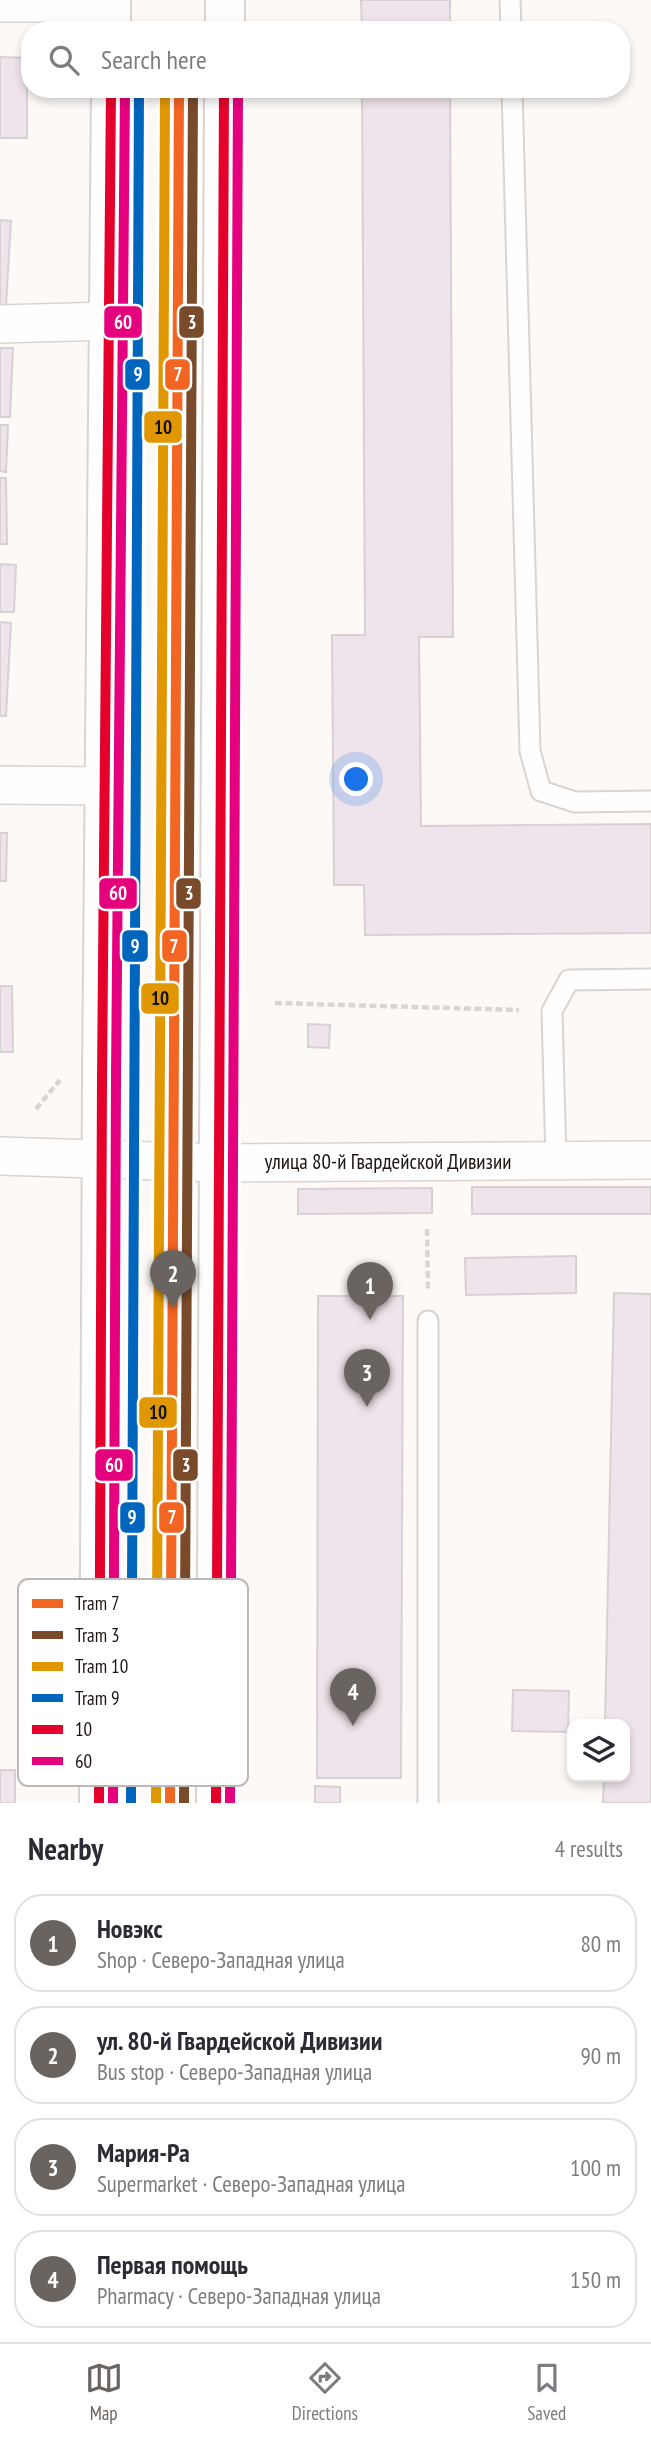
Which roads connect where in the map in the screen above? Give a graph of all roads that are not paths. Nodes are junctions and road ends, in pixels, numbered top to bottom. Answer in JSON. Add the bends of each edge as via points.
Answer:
{"nodes":[{"id":1,"x":225,"y":0,"type":"edge"},
{"id":2,"x":510,"y":0,"type":"edge"},
{"id":3,"x":0,"y":3,"type":"edge"},
{"id":4,"x":111,"y":11,"type":"edge"},
{"id":5,"x":225,"y":21,"type":"edge"},
{"id":6,"x":511,"y":21,"type":"edge"},
{"id":7,"x":111,"y":98,"type":"edge"},
{"id":8,"x":224,"y":98,"type":"edge"},
{"id":9,"x":512,"y":98,"type":"edge"},
{"id":10,"x":110,"y":321,"type":"junction"},
{"id":11,"x":0,"y":324,"type":"edge"},
{"id":12,"x":0,"y":785,"type":"edge"},
{"id":13,"x":105,"y":786,"type":"junction"},
{"id":14,"x":651,"y":801,"type":"edge"},
{"id":15,"x":651,"y":979,"type":"edge"},
{"id":16,"x":0,"y":1156,"type":"edge"},
{"id":17,"x":102,"y":1158,"type":"junction"},
{"id":18,"x":556,"y":1160,"type":"junction"},
{"id":19,"x":651,"y":1160,"type":"edge"},
{"id":20,"x":219,"y":1163,"type":"junction"},
{"id":21,"x":428,"y":1321,"type":"road end"},
{"id":22,"x":100,"y":1579,"type":"edge"},
{"id":23,"x":217,"y":1579,"type":"edge"},
{"id":24,"x":428,"y":1803,"type":"edge"}],
"edges":[{"from":1,"to":5,"type":"main road"},
{"from":2,"to":6,"type":"lane"},
{"from":3,"to":4,"type":"street"},
{"from":7,"to":10,"type":"main road"},
{"from":8,"to":20,"type":"main road"},
{"from":9,"to":14,"type":"lane","via":[[530,751],[541,791],[575,802]]},
{"from":10,"to":11,"type":"street"},
{"from":10,"to":13,"type":"main road"},
{"from":12,"to":13,"type":"street"},
{"from":13,"to":17,"type":"main road"},
{"from":15,"to":18,"type":"lane","via":[[569,980],[552,1011]]},
{"from":16,"to":17,"type":"street","name":"улица 80-й Гвардейской Дивизии"},
{"from":17,"to":20,"type":"street","name":"улица 80-й Гвардейской Дивизии"},
{"from":17,"to":22,"type":"main road"},
{"from":18,"to":19,"type":"street","name":"улица 80-й Гвардейской Дивизии"},
{"from":18,"to":20,"type":"street","name":"улица 80-й Гвардейской Дивизии"},
{"from":20,"to":23,"type":"main road"},
{"from":21,"to":24,"type":"lane"}]}
